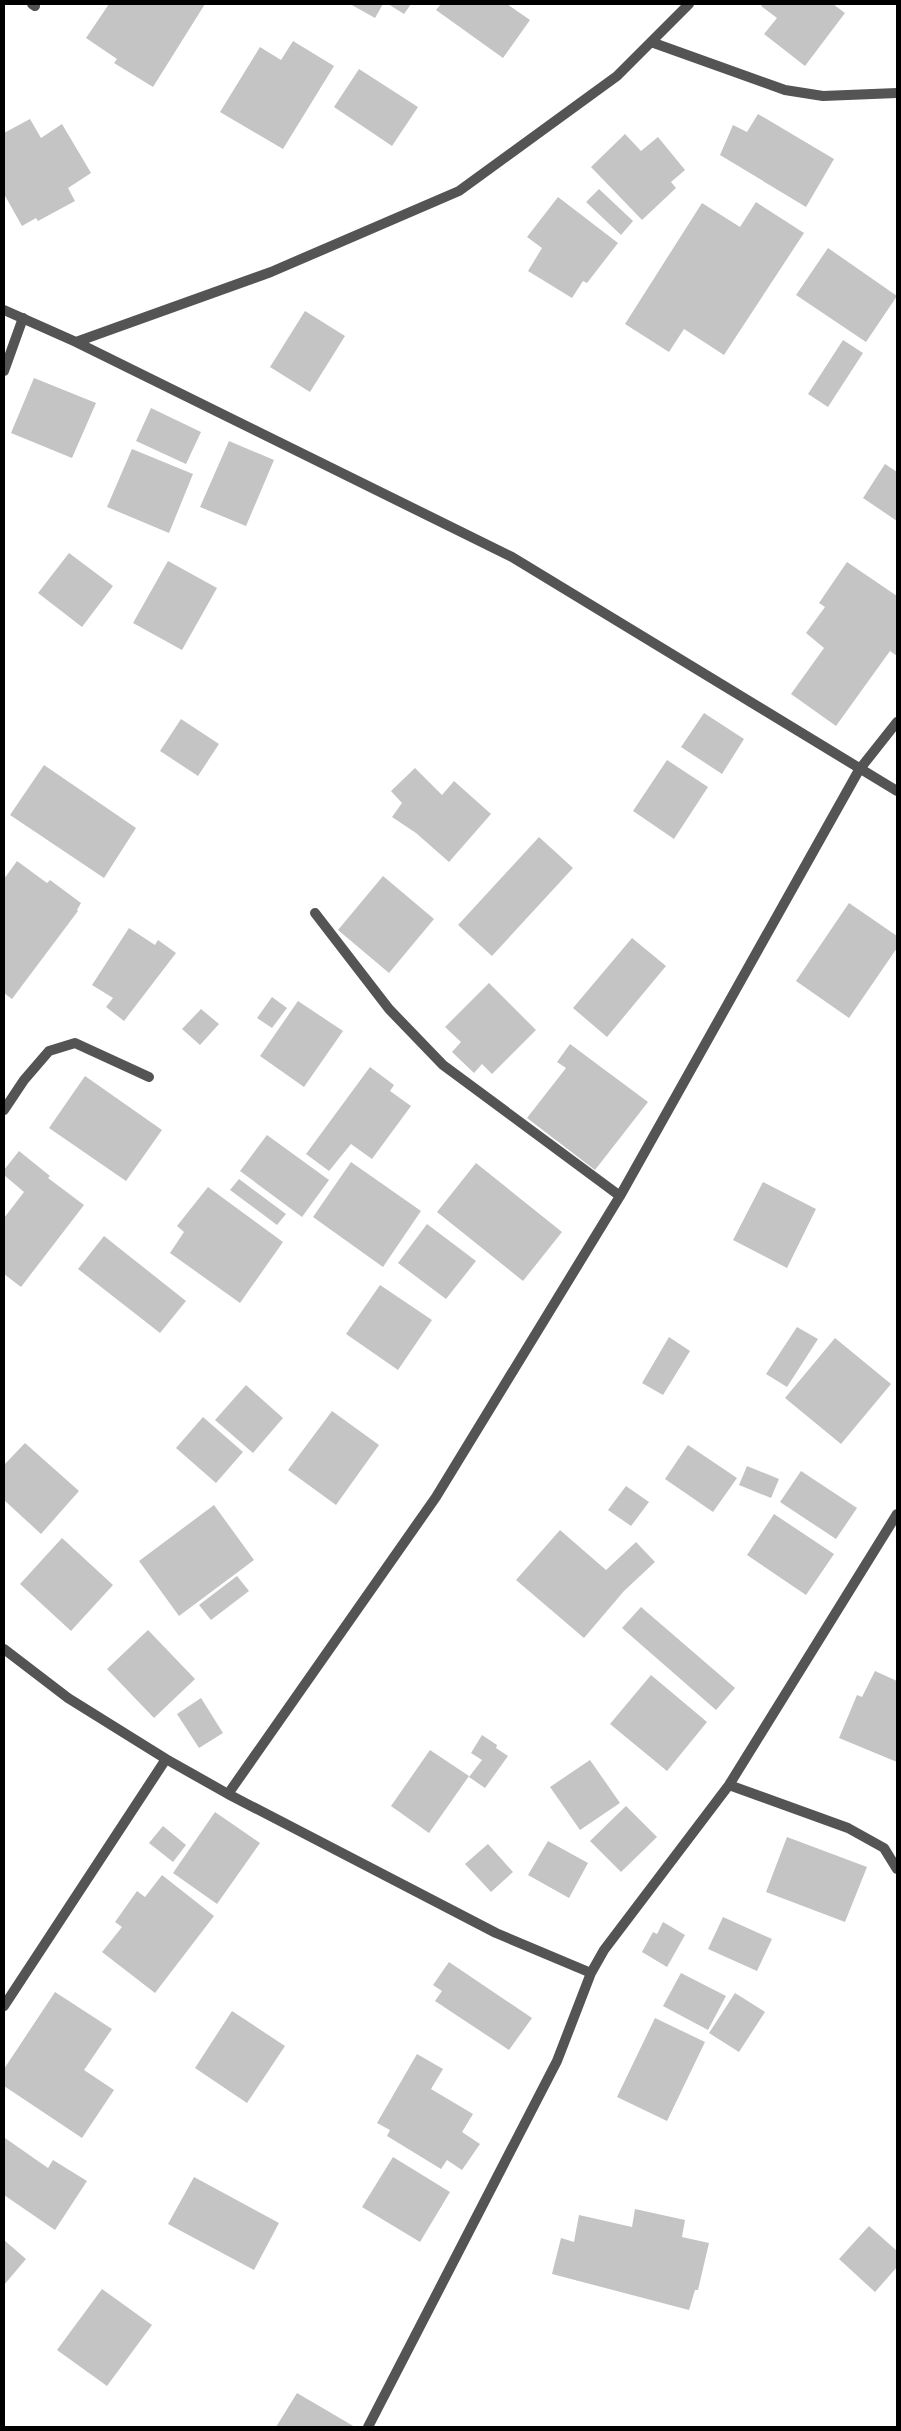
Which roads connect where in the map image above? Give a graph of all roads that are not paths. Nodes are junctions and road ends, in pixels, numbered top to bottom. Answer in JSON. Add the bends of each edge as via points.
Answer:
{"nodes":[{"id":1,"x":689,"y":4,"type":"edge"},
{"id":2,"x":651,"y":42,"type":"junction"},
{"id":3,"x":897,"y":93,"type":"edge"},
{"id":4,"x":4,"y":310,"type":"edge"},
{"id":5,"x":23,"y":318,"type":"junction"},
{"id":6,"x":76,"y":342,"type":"junction"},
{"id":7,"x":4,"y":371,"type":"edge"},
{"id":8,"x":897,"y":722,"type":"edge"},
{"id":9,"x":859,"y":770,"type":"junction"},
{"id":10,"x":897,"y":791,"type":"edge"},
{"id":11,"x":315,"y":913,"type":"dead end"},
{"id":12,"x":150,"y":1077,"type":"dead end"},
{"id":13,"x":4,"y":1110,"type":"edge"},
{"id":14,"x":620,"y":1196,"type":"junction"},
{"id":15,"x":897,"y":1514,"type":"edge"},
{"id":16,"x":4,"y":1649,"type":"edge"},
{"id":17,"x":166,"y":1759,"type":"junction"},
{"id":18,"x":729,"y":1785,"type":"junction"},
{"id":19,"x":228,"y":1794,"type":"junction"},
{"id":20,"x":897,"y":1869,"type":"edge"},
{"id":21,"x":591,"y":1973,"type":"junction"},
{"id":22,"x":4,"y":2006,"type":"edge"},
{"id":23,"x":368,"y":2427,"type":"edge"}],
"edges":[{"from":1,"to":2,"type":"street"},
{"from":2,"to":3,"type":"street","via":[[785,90],[823,96]]},
{"from":2,"to":6,"type":"street","via":[[617,76],[459,191],[271,272]]},
{"from":4,"to":5,"type":"street"},
{"from":5,"to":6,"type":"street"},
{"from":5,"to":7,"type":"street"},
{"from":6,"to":9,"type":"street","via":[[512,557]]},
{"from":8,"to":9,"type":"street"},
{"from":9,"to":10,"type":"street"},
{"from":9,"to":14,"type":"street"},
{"from":11,"to":14,"type":"street","via":[[389,1009],[442,1065]]},
{"from":12,"to":13,"type":"street","via":[[75,1043],[49,1051]]},
{"from":14,"to":19,"type":"street","via":[[436,1497]]},
{"from":15,"to":18,"type":"street"},
{"from":16,"to":17,"type":"street","via":[[68,1698]]},
{"from":17,"to":19,"type":"street"},
{"from":17,"to":22,"type":"street"},
{"from":18,"to":20,"type":"street","via":[[848,1828],[884,1848]]},
{"from":18,"to":21,"type":"street","via":[[604,1950]]},
{"from":19,"to":21,"type":"street","via":[[496,1933]]},
{"from":21,"to":23,"type":"street","via":[[557,2061]]}]}
